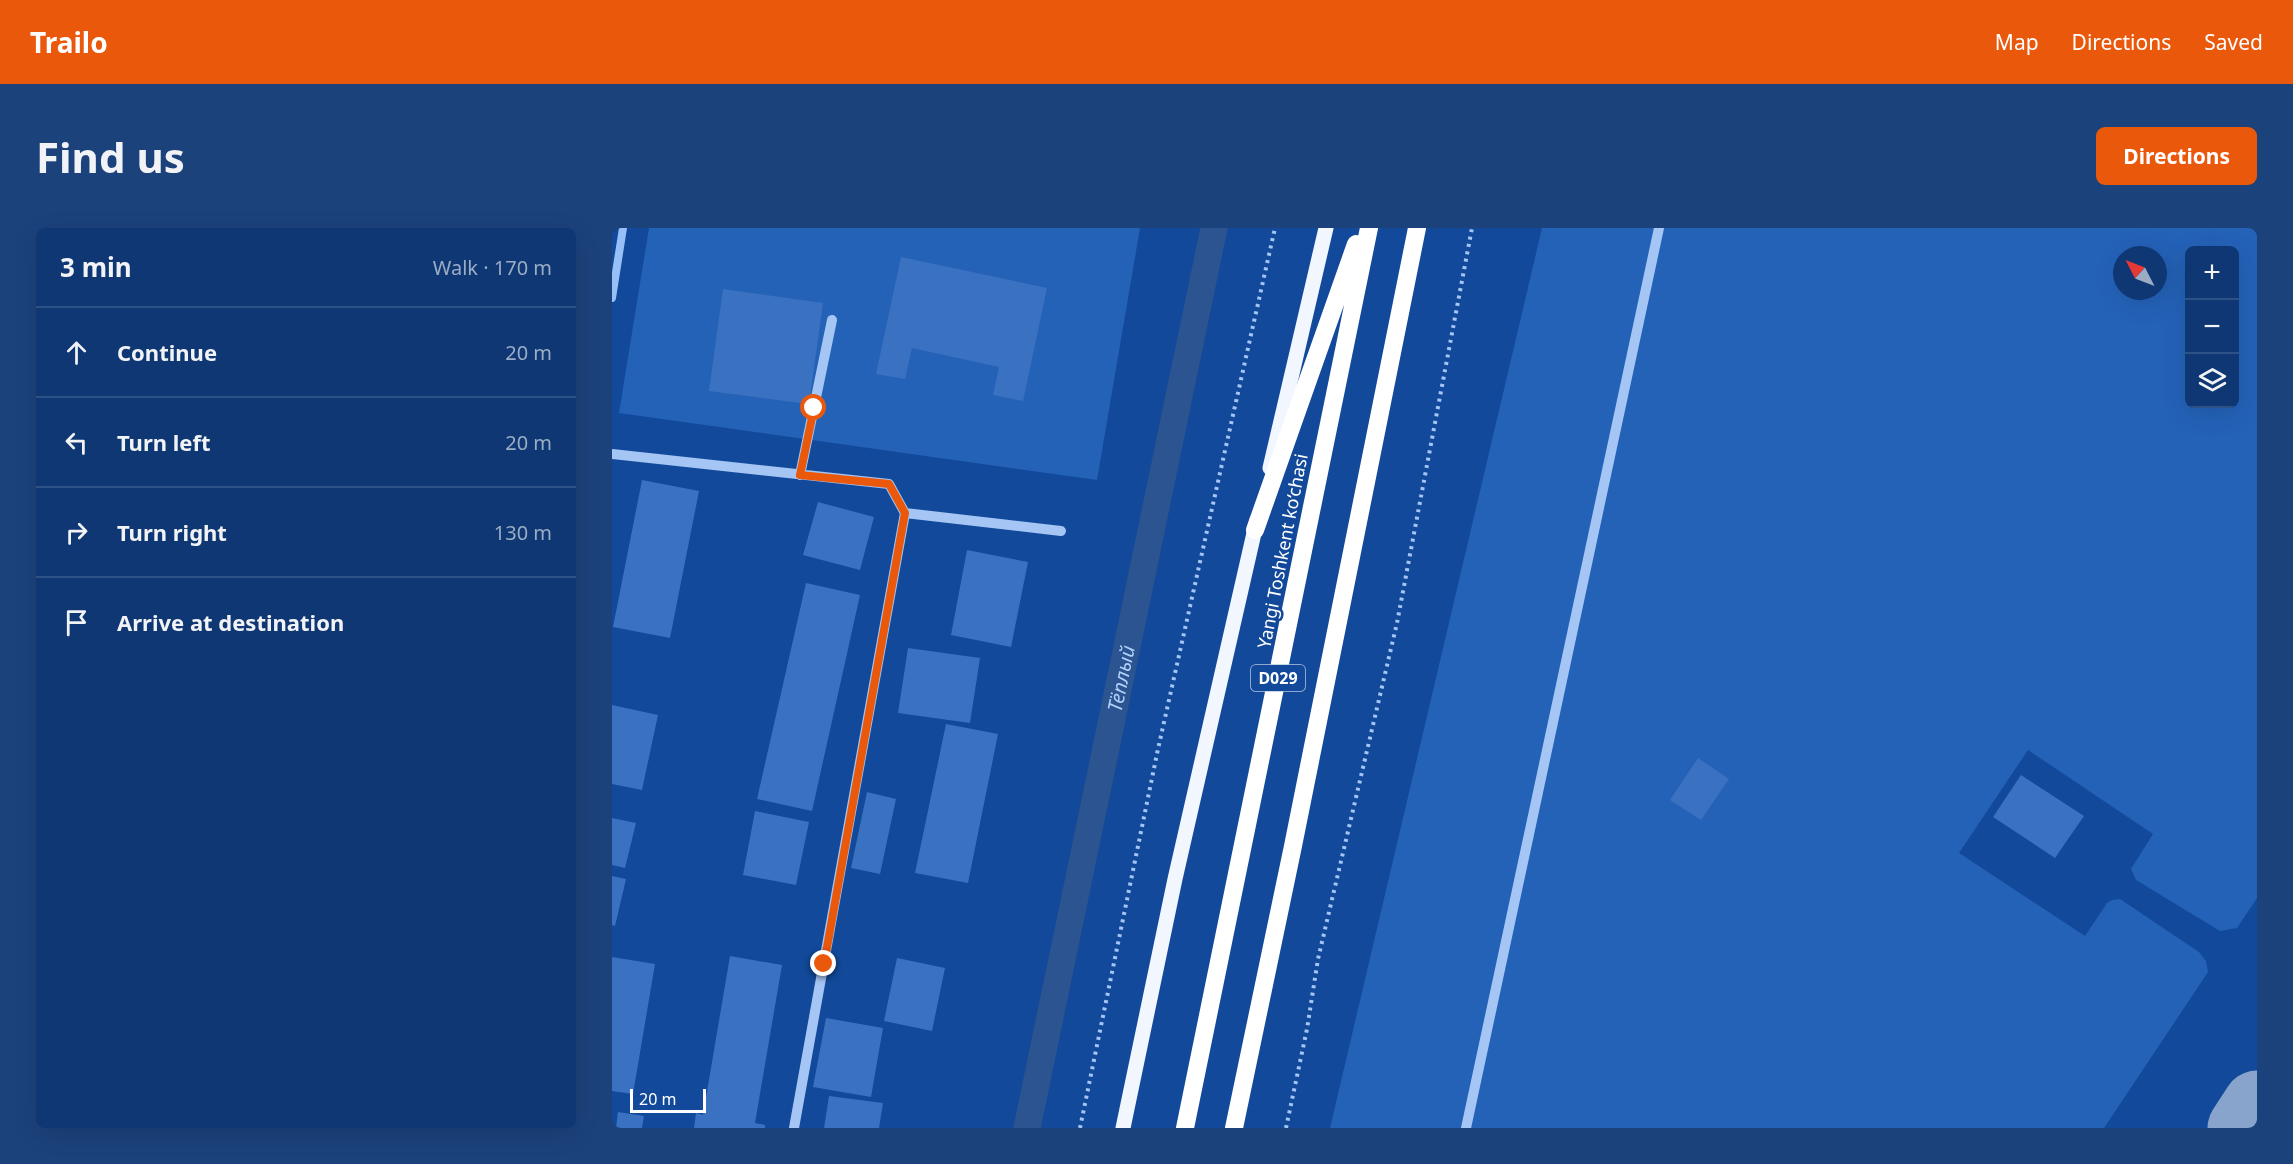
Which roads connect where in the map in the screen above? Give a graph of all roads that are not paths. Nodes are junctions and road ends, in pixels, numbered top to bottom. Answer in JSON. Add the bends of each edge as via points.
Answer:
{"nodes":[{"id":1,"x":1326,"y":228,"type":"edge"},
{"id":2,"x":1362,"y":228,"type":"edge"},
{"id":3,"x":1369,"y":228,"type":"edge"},
{"id":4,"x":1417,"y":228,"type":"edge"},
{"id":5,"x":1659,"y":228,"type":"edge"},
{"id":6,"x":832,"y":320,"type":"dead end"},
{"id":7,"x":612,"y":454,"type":"edge"},
{"id":8,"x":800,"y":475,"type":"junction"},
{"id":9,"x":905,"y":513,"type":"junction"},
{"id":10,"x":1255,"y":530,"type":"junction"},
{"id":11,"x":1061,"y":531,"type":"dead end"},
{"id":12,"x":794,"y":1128,"type":"edge"},
{"id":13,"x":1123,"y":1128,"type":"edge"},
{"id":14,"x":1185,"y":1128,"type":"edge"},
{"id":15,"x":1234,"y":1128,"type":"edge"},
{"id":16,"x":1466,"y":1128,"type":"edge"}],
"edges":[{"from":1,"to":10,"type":"main road"},
{"from":2,"to":10,"type":"highway"},
{"from":3,"to":14,"type":"highway","name":"Yangi Toshkent ko‘chasi","number":"D029"},
{"from":4,"to":15,"type":"highway","number":"D029"},
{"from":5,"to":16,"type":"street"},
{"from":6,"to":8,"type":"street"},
{"from":7,"to":8,"type":"street"},
{"from":8,"to":9,"type":"street","via":[[889,484]]},
{"from":9,"to":11,"type":"street"},
{"from":9,"to":12,"type":"street"},
{"from":10,"to":13,"type":"main road"}]}
